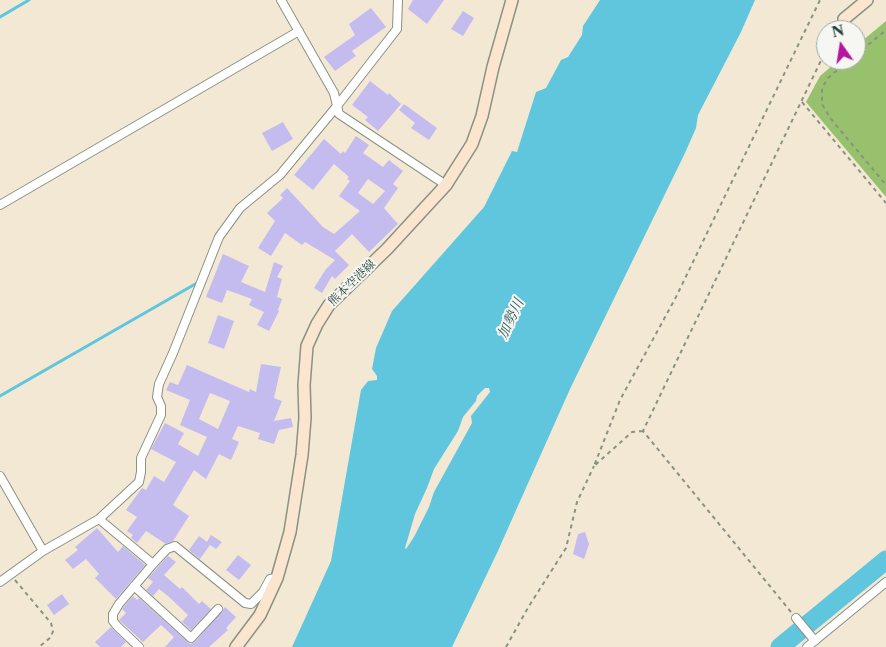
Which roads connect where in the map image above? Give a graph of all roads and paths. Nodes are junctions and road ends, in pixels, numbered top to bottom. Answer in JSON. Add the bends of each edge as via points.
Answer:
{"nodes":[{"id":1,"x":281,"y":0,"type":"edge"},
{"id":2,"x":398,"y":0,"type":"edge"},
{"id":3,"x":512,"y":0,"type":"edge"},
{"id":4,"x":820,"y":0,"type":"edge"},
{"id":5,"x":867,"y":0,"type":"edge"},
{"id":6,"x":844,"y":19,"type":"dead end"},
{"id":7,"x":886,"y":30,"type":"edge"},
{"id":8,"x":299,"y":31,"type":"junction"},
{"id":9,"x":866,"y":46,"type":"edge"},
{"id":10,"x":817,"y":70,"type":"edge"},
{"id":11,"x":837,"y":70,"type":"edge"},
{"id":12,"x":802,"y":102,"type":"junction"},
{"id":13,"x":337,"y":106,"type":"junction"},
{"id":14,"x":446,"y":185,"type":"junction"},
{"id":15,"x":886,"y":185,"type":"edge"},
{"id":16,"x":886,"y":203,"type":"edge"},
{"id":17,"x":0,"y":205,"type":"edge"},
{"id":18,"x":644,"y":431,"type":"junction"},
{"id":19,"x":594,"y":466,"type":"junction"},
{"id":20,"x":0,"y":476,"type":"edge"},
{"id":21,"x":99,"y":519,"type":"junction"},
{"id":22,"x":43,"y":551,"type":"junction"},
{"id":23,"x":153,"y":564,"type":"junction"},
{"id":24,"x":10,"y":575,"type":"junction"},
{"id":25,"x":277,"y":578,"type":"junction"},
{"id":26,"x":0,"y":582,"type":"edge"},
{"id":27,"x":886,"y":582,"type":"edge"},
{"id":28,"x":134,"y":586,"type":"junction"},
{"id":29,"x":218,"y":609,"type":"dead end"},
{"id":30,"x":796,"y":618,"type":"joint"},
{"id":31,"x":814,"y":639,"type":"junction"},
{"id":32,"x":39,"y":647,"type":"edge"},
{"id":33,"x":140,"y":647,"type":"edge"},
{"id":34,"x":236,"y":647,"type":"edge"},
{"id":35,"x":506,"y":647,"type":"edge"},
{"id":36,"x":807,"y":647,"type":"edge"}],
"edges":[{"from":1,"to":8,"type":"street"},
{"from":2,"to":13,"type":"street","via":[[397,29]]},
{"from":3,"to":14,"type":"main road","name":"熊本空港線","via":[[482,116],[472,144]]},
{"from":4,"to":19,"type":"path","via":[[676,297],[620,400]]},
{"from":5,"to":6,"type":"main road"},
{"from":7,"to":9,"type":"path"},
{"from":8,"to":13,"type":"street","via":[[334,93]]},
{"from":8,"to":17,"type":"street"},
{"from":10,"to":12,"type":"path"},
{"from":11,"to":15,"type":"path","via":[[822,88],[822,104]]},
{"from":12,"to":16,"type":"path"},
{"from":12,"to":18,"type":"path"},
{"from":13,"to":14,"type":"street","via":[[339,114]]},
{"from":13,"to":21,"type":"street","via":[[280,175],[240,208],[219,237],[159,384],[157,397],[161,415],[141,458],[139,482]]},
{"from":14,"to":25,"type":"main road","name":"熊本空港線","via":[[329,305],[307,346],[302,455],[290,532]]},
{"from":18,"to":19,"type":"path","via":[[632,432]]},
{"from":18,"to":30,"type":"path"},
{"from":19,"to":35,"type":"path","via":[[577,502],[566,548]]},
{"from":20,"to":22,"type":"street"},
{"from":21,"to":22,"type":"street"},
{"from":21,"to":23,"type":"street"},
{"from":22,"to":24,"type":"street"},
{"from":23,"to":25,"type":"street","via":[[167,549],[175,546],[244,603],[251,604],[270,579]]},
{"from":23,"to":28,"type":"street"},
{"from":24,"to":26,"type":"street"},
{"from":24,"to":32,"type":"path","via":[[52,623],[51,637]]},
{"from":25,"to":34,"type":"main road","name":"熊本空港線","via":[[260,616]]},
{"from":27,"to":31,"type":"street"},
{"from":28,"to":29,"type":"street","via":[[191,638]]},
{"from":28,"to":33,"type":"street","via":[[113,614],[114,621]]},
{"from":30,"to":31,"type":"street"},
{"from":31,"to":36,"type":"street"}]}
